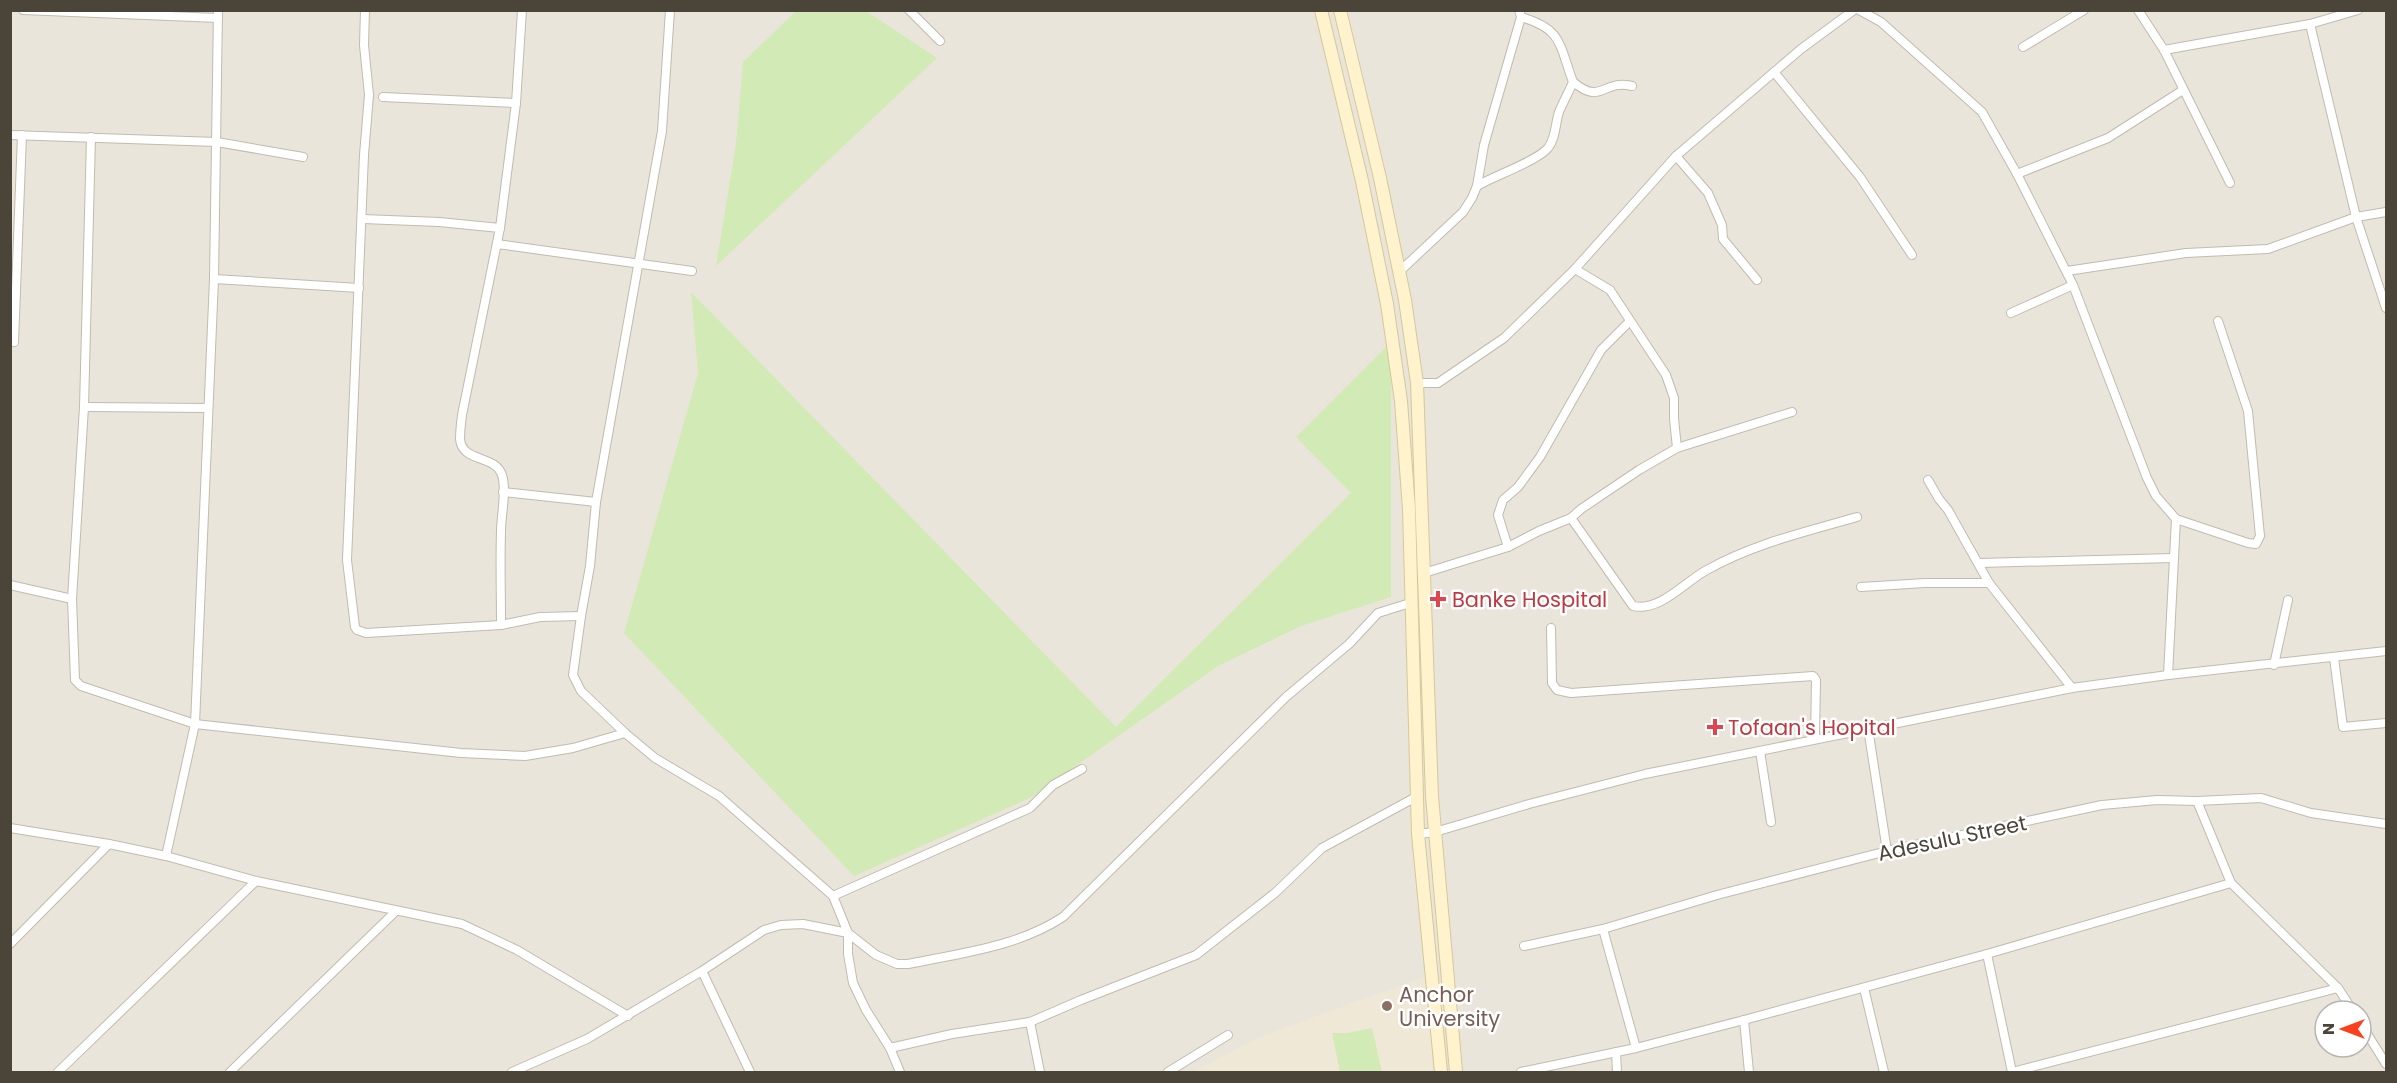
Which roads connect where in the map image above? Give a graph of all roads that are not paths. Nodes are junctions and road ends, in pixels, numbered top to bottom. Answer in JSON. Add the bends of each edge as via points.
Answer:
{"nodes":[{"id":1,"x":23,"y":10,"type":"edge"},
{"id":2,"x":365,"y":10,"type":"edge"},
{"id":3,"x":522,"y":10,"type":"edge"},
{"id":4,"x":670,"y":10,"type":"edge"},
{"id":5,"x":909,"y":10,"type":"edge"},
{"id":6,"x":1321,"y":10,"type":"edge"},
{"id":7,"x":1340,"y":10,"type":"edge"},
{"id":8,"x":1854,"y":10,"type":"edge"},
{"id":9,"x":1859,"y":10,"type":"edge"},
{"id":10,"x":2084,"y":10,"type":"edge"},
{"id":11,"x":2138,"y":10,"type":"edge"},
{"id":12,"x":2358,"y":10,"type":"edge"},
{"id":13,"x":218,"y":14,"type":"edge"},
{"id":14,"x":1520,"y":14,"type":"edge"},
{"id":15,"x":2310,"y":24,"type":"junction"},
{"id":16,"x":940,"y":41,"type":"dead end"},
{"id":17,"x":2023,"y":47,"type":"dead end"},
{"id":18,"x":2164,"y":50,"type":"junction"},
{"id":19,"x":1774,"y":72,"type":"junction"},
{"id":20,"x":1574,"y":82,"type":"junction"},
{"id":21,"x":1632,"y":86,"type":"dead end"},
{"id":22,"x":2183,"y":90,"type":"junction"},
{"id":23,"x":383,"y":97,"type":"dead end"},
{"id":24,"x":516,"y":103,"type":"junction"},
{"id":25,"x":10,"y":135,"type":"edge"},
{"id":26,"x":22,"y":135,"type":"junction"},
{"id":27,"x":91,"y":138,"type":"junction"},
{"id":28,"x":217,"y":142,"type":"junction"},
{"id":29,"x":1676,"y":156,"type":"junction"},
{"id":30,"x":303,"y":157,"type":"dead end"},
{"id":31,"x":2017,"y":174,"type":"junction"},
{"id":32,"x":2230,"y":183,"type":"dead end"},
{"id":33,"x":1477,"y":186,"type":"junction"},
{"id":34,"x":2386,"y":212,"type":"edge"},
{"id":35,"x":2356,"y":217,"type":"junction"},
{"id":36,"x":363,"y":219,"type":"junction"},
{"id":37,"x":500,"y":228,"type":"junction"},
{"id":38,"x":497,"y":244,"type":"junction"},
{"id":39,"x":1912,"y":255,"type":"dead end"},
{"id":40,"x":638,"y":264,"type":"junction"},
{"id":41,"x":1575,"y":269,"type":"junction"},
{"id":42,"x":693,"y":271,"type":"dead end"},
{"id":43,"x":2067,"y":271,"type":"junction"},
{"id":44,"x":1399,"y":272,"type":"junction"},
{"id":45,"x":214,"y":279,"type":"junction"},
{"id":46,"x":1757,"y":280,"type":"dead end"},
{"id":47,"x":2073,"y":285,"type":"junction"},
{"id":48,"x":359,"y":288,"type":"junction"},
{"id":49,"x":2386,"y":309,"type":"edge"},
{"id":50,"x":2011,"y":313,"type":"dead end"},
{"id":51,"x":2218,"y":321,"type":"dead end"},
{"id":52,"x":1629,"y":322,"type":"junction"},
{"id":53,"x":14,"y":342,"type":"dead end"},
{"id":54,"x":1417,"y":383,"type":"junction"},
{"id":55,"x":84,"y":407,"type":"junction"},
{"id":56,"x":208,"y":408,"type":"junction"},
{"id":57,"x":1792,"y":412,"type":"dead end"},
{"id":58,"x":1677,"y":448,"type":"junction"},
{"id":59,"x":1928,"y":480,"type":"dead end"},
{"id":60,"x":503,"y":492,"type":"junction"},
{"id":61,"x":596,"y":502,"type":"junction"},
{"id":62,"x":1857,"y":517,"type":"dead end"},
{"id":63,"x":1571,"y":518,"type":"junction"},
{"id":64,"x":2176,"y":519,"type":"junction"},
{"id":65,"x":1508,"y":547,"type":"junction"},
{"id":66,"x":2173,"y":558,"type":"junction"},
{"id":67,"x":1980,"y":563,"type":"junction"},
{"id":68,"x":1424,"y":573,"type":"junction"},
{"id":69,"x":1989,"y":583,"type":"junction"},
{"id":70,"x":10,"y":585,"type":"edge"},
{"id":71,"x":1861,"y":587,"type":"dead end"},
{"id":72,"x":72,"y":599,"type":"junction"},
{"id":73,"x":2288,"y":600,"type":"dead end"},
{"id":74,"x":1410,"y":603,"type":"junction"},
{"id":75,"x":581,"y":616,"type":"junction"},
{"id":76,"x":501,"y":624,"type":"junction"},
{"id":77,"x":1551,"y":628,"type":"dead end"},
{"id":78,"x":2386,"y":651,"type":"edge"},
{"id":79,"x":2334,"y":658,"type":"junction"},
{"id":80,"x":2274,"y":665,"type":"junction"},
{"id":81,"x":2168,"y":675,"type":"junction"},
{"id":82,"x":2072,"y":688,"type":"junction"},
{"id":83,"x":2386,"y":723,"type":"edge"},
{"id":84,"x":195,"y":724,"type":"junction"},
{"id":85,"x":1868,"y":728,"type":"junction"},
{"id":86,"x":625,"y":733,"type":"junction"},
{"id":87,"x":1815,"y":739,"type":"junction"},
{"id":88,"x":1760,"y":751,"type":"junction"},
{"id":89,"x":1082,"y":769,"type":"dead end"},
{"id":90,"x":1416,"y":797,"type":"junction"},
{"id":91,"x":2197,"y":801,"type":"junction"},
{"id":92,"x":1771,"y":822,"type":"dead end"},
{"id":93,"x":2386,"y":824,"type":"edge"},
{"id":94,"x":10,"y":828,"type":"edge"},
{"id":95,"x":1435,"y":832,"type":"junction"},
{"id":96,"x":1418,"y":834,"type":"junction"},
{"id":97,"x":109,"y":844,"type":"junction"},
{"id":98,"x":1887,"y":851,"type":"junction"},
{"id":99,"x":166,"y":856,"type":"junction"},
{"id":100,"x":256,"y":881,"type":"junction"},
{"id":101,"x":2232,"y":884,"type":"junction"},
{"id":102,"x":832,"y":896,"type":"junction"},
{"id":103,"x":396,"y":911,"type":"junction"},
{"id":104,"x":1603,"y":930,"type":"junction"},
{"id":105,"x":848,"y":933,"type":"junction"},
{"id":106,"x":10,"y":944,"type":"edge"},
{"id":107,"x":1524,"y":946,"type":"dead end"},
{"id":108,"x":1987,"y":954,"type":"junction"},
{"id":109,"x":702,"y":971,"type":"junction"},
{"id":110,"x":1864,"y":988,"type":"junction"},
{"id":111,"x":2338,"y":988,"type":"junction"},
{"id":112,"x":2345,"y":999,"type":"edge"},
{"id":113,"x":628,"y":1016,"type":"junction"},
{"id":114,"x":1744,"y":1020,"type":"junction"},
{"id":115,"x":1030,"y":1022,"type":"junction"},
{"id":116,"x":1228,"y":1035,"type":"dead end"},
{"id":117,"x":2373,"y":1043,"type":"edge"},
{"id":118,"x":890,"y":1048,"type":"junction"},
{"id":119,"x":1636,"y":1048,"type":"junction"},
{"id":120,"x":1616,"y":1052,"type":"junction"},
{"id":121,"x":2386,"y":1064,"type":"edge"},
{"id":122,"x":1550,"y":1069,"type":"edge"},
{"id":123,"x":58,"y":1072,"type":"edge"},
{"id":124,"x":230,"y":1072,"type":"edge"},
{"id":125,"x":512,"y":1072,"type":"edge"},
{"id":126,"x":750,"y":1072,"type":"edge"},
{"id":127,"x":900,"y":1072,"type":"edge"},
{"id":128,"x":1040,"y":1072,"type":"edge"},
{"id":129,"x":1168,"y":1072,"type":"edge"},
{"id":130,"x":1441,"y":1072,"type":"edge"},
{"id":131,"x":1456,"y":1072,"type":"edge"},
{"id":132,"x":1521,"y":1072,"type":"edge"},
{"id":133,"x":1617,"y":1072,"type":"edge"},
{"id":134,"x":1749,"y":1072,"type":"edge"},
{"id":135,"x":1884,"y":1072,"type":"edge"},
{"id":136,"x":2012,"y":1072,"type":"edge"}],
"edges":[{"from":1,"to":13,"type":"street"},
{"from":2,"to":36,"type":"street","via":[[369,95]]},
{"from":3,"to":24,"type":"street"},
{"from":4,"to":40,"type":"street","via":[[662,131]]},
{"from":5,"to":16,"type":"street"},
{"from":6,"to":74,"type":"street","via":[[1362,181],[1390,324],[1409,509]]},
{"from":7,"to":44,"type":"street"},
{"from":8,"to":19,"type":"street"},
{"from":9,"to":31,"type":"street","via":[[1881,22],[1982,112]]},
{"from":10,"to":17,"type":"street"},
{"from":11,"to":18,"type":"street"},
{"from":12,"to":15,"type":"street"},
{"from":13,"to":28,"type":"street"},
{"from":14,"to":20,"type":"street","via":[[1555,34]]},
{"from":14,"to":33,"type":"street","via":[[1484,145]]},
{"from":15,"to":18,"type":"street"},
{"from":15,"to":35,"type":"street"},
{"from":18,"to":22,"type":"street"},
{"from":19,"to":29,"type":"street"},
{"from":19,"to":39,"type":"street","via":[[1860,177]]},
{"from":20,"to":21,"type":"street","via":[[1593,94],[1619,83]]},
{"from":20,"to":33,"type":"street","via":[[1548,148],[1521,166]]},
{"from":22,"to":31,"type":"street","via":[[2108,138]]},
{"from":22,"to":32,"type":"street"},
{"from":23,"to":24,"type":"street"},
{"from":24,"to":37,"type":"street"},
{"from":25,"to":26,"type":"street"},
{"from":26,"to":27,"type":"street"},
{"from":26,"to":53,"type":"street"},
{"from":27,"to":28,"type":"street"},
{"from":27,"to":55,"type":"street"},
{"from":28,"to":30,"type":"street"},
{"from":28,"to":45,"type":"street"},
{"from":29,"to":41,"type":"street"},
{"from":29,"to":46,"type":"street","via":[[1708,193],[1722,225],[1723,239]]},
{"from":31,"to":43,"type":"street"},
{"from":33,"to":44,"type":"street","via":[[1463,212]]},
{"from":34,"to":35,"type":"street"},
{"from":35,"to":43,"type":"street","via":[[2268,249],[2186,253]]},
{"from":35,"to":49,"type":"street"},
{"from":36,"to":37,"type":"street"},
{"from":36,"to":48,"type":"street"},
{"from":37,"to":38,"type":"street"},
{"from":38,"to":40,"type":"street"},
{"from":38,"to":60,"type":"street","via":[[460,438],[467,453],[498,466],[504,479]]},
{"from":40,"to":42,"type":"street"},
{"from":40,"to":61,"type":"street"},
{"from":41,"to":52,"type":"street","via":[[1610,290]]},
{"from":41,"to":54,"type":"street","via":[[1504,338],[1438,383]]},
{"from":43,"to":47,"type":"street"},
{"from":44,"to":54,"type":"street"},
{"from":45,"to":48,"type":"street"},
{"from":45,"to":56,"type":"street"},
{"from":47,"to":50,"type":"street"},
{"from":47,"to":64,"type":"street","via":[[2147,478],[2156,496]]},
{"from":48,"to":76,"type":"street","via":[[347,560],[355,627],[366,633]]},
{"from":51,"to":64,"type":"street","via":[[2248,411],[2260,536],[2256,544],[2247,543]]},
{"from":52,"to":58,"type":"street","via":[[1666,375],[1674,398]]},
{"from":52,"to":65,"type":"street","via":[[1601,350],[1540,457],[1518,488],[1503,501],[1498,515]]},
{"from":54,"to":68,"type":"street"},
{"from":55,"to":56,"type":"street"},
{"from":55,"to":72,"type":"street"},
{"from":56,"to":84,"type":"street"},
{"from":57,"to":58,"type":"street"},
{"from":58,"to":63,"type":"street"},
{"from":59,"to":67,"type":"street"},
{"from":60,"to":61,"type":"street"},
{"from":60,"to":76,"type":"street"},
{"from":61,"to":75,"type":"street"},
{"from":62,"to":63,"type":"street","via":[[1733,555],[1655,605],[1643,608],[1633,606]]},
{"from":63,"to":65,"type":"street"},
{"from":64,"to":66,"type":"street"},
{"from":65,"to":68,"type":"street"},
{"from":66,"to":67,"type":"street"},
{"from":66,"to":81,"type":"street"},
{"from":67,"to":69,"type":"street"},
{"from":68,"to":95,"type":"street"},
{"from":69,"to":71,"type":"street"},
{"from":69,"to":82,"type":"street"},
{"from":70,"to":72,"type":"street"},
{"from":72,"to":84,"type":"street","via":[[75,680],[81,686]]},
{"from":73,"to":80,"type":"street"},
{"from":74,"to":90,"type":"street"},
{"from":74,"to":105,"type":"street","via":[[1378,613],[1051,926],[1005,944],[908,964],[876,955]]},
{"from":75,"to":76,"type":"street","via":[[540,617]]},
{"from":75,"to":86,"type":"street","via":[[575,681]]},
{"from":77,"to":87,"type":"street","via":[[1552,682],[1557,690],[1571,693],[1813,676]]},
{"from":78,"to":79,"type":"street"},
{"from":79,"to":80,"type":"street"},
{"from":79,"to":83,"type":"street","via":[[2343,727]]},
{"from":80,"to":81,"type":"street"},
{"from":81,"to":82,"type":"street"},
{"from":82,"to":85,"type":"street"},
{"from":84,"to":86,"type":"street","via":[[461,753],[525,756]]},
{"from":84,"to":99,"type":"street"},
{"from":85,"to":87,"type":"street"},
{"from":85,"to":98,"type":"street"},
{"from":86,"to":102,"type":"street","via":[[655,758],[719,796]]},
{"from":87,"to":88,"type":"street"},
{"from":88,"to":92,"type":"street"},
{"from":88,"to":95,"type":"street","via":[[1645,774]]},
{"from":89,"to":102,"type":"street","via":[[1053,785],[1030,808]]},
{"from":90,"to":96,"type":"street"},
{"from":90,"to":115,"type":"street","via":[[1322,848],[1275,893],[1196,955]]},
{"from":91,"to":93,"type":"street","name":"Adesulu Street","via":[[2261,798],[2311,813]]},
{"from":91,"to":98,"type":"street","name":"Adesulu Street","via":[[2102,805]]},
{"from":91,"to":101,"type":"street"},
{"from":94,"to":97,"type":"street"},
{"from":95,"to":96,"type":"street"},
{"from":95,"to":131,"type":"street"},
{"from":96,"to":130,"type":"street"},
{"from":97,"to":99,"type":"street"},
{"from":97,"to":106,"type":"street"},
{"from":98,"to":104,"type":"street","name":"Adesulu Street","via":[[1717,895]]},
{"from":99,"to":100,"type":"street"},
{"from":100,"to":103,"type":"street"},
{"from":100,"to":123,"type":"street"},
{"from":101,"to":108,"type":"street"},
{"from":101,"to":111,"type":"street"},
{"from":102,"to":105,"type":"street"},
{"from":103,"to":113,"type":"street","via":[[462,924],[517,951]]},
{"from":103,"to":124,"type":"street"},
{"from":104,"to":107,"type":"street","name":"Adesulu Street"},
{"from":104,"to":119,"type":"street"},
{"from":105,"to":109,"type":"street","via":[[803,924],[781,925],[764,930]]},
{"from":105,"to":118,"type":"street","via":[[853,982]]},
{"from":108,"to":110,"type":"street"},
{"from":108,"to":136,"type":"street"},
{"from":109,"to":113,"type":"street"},
{"from":109,"to":126,"type":"street"},
{"from":110,"to":114,"type":"street"},
{"from":110,"to":135,"type":"street"},
{"from":111,"to":112,"type":"street"},
{"from":111,"to":136,"type":"street"},
{"from":113,"to":125,"type":"street"},
{"from":114,"to":119,"type":"street"},
{"from":114,"to":134,"type":"street"},
{"from":115,"to":118,"type":"street"},
{"from":115,"to":128,"type":"street"},
{"from":116,"to":129,"type":"street"},
{"from":117,"to":121,"type":"street"},
{"from":118,"to":127,"type":"street"},
{"from":119,"to":120,"type":"street"},
{"from":120,"to":122,"type":"street"},
{"from":120,"to":133,"type":"street"},
{"from":122,"to":132,"type":"street"}]}
